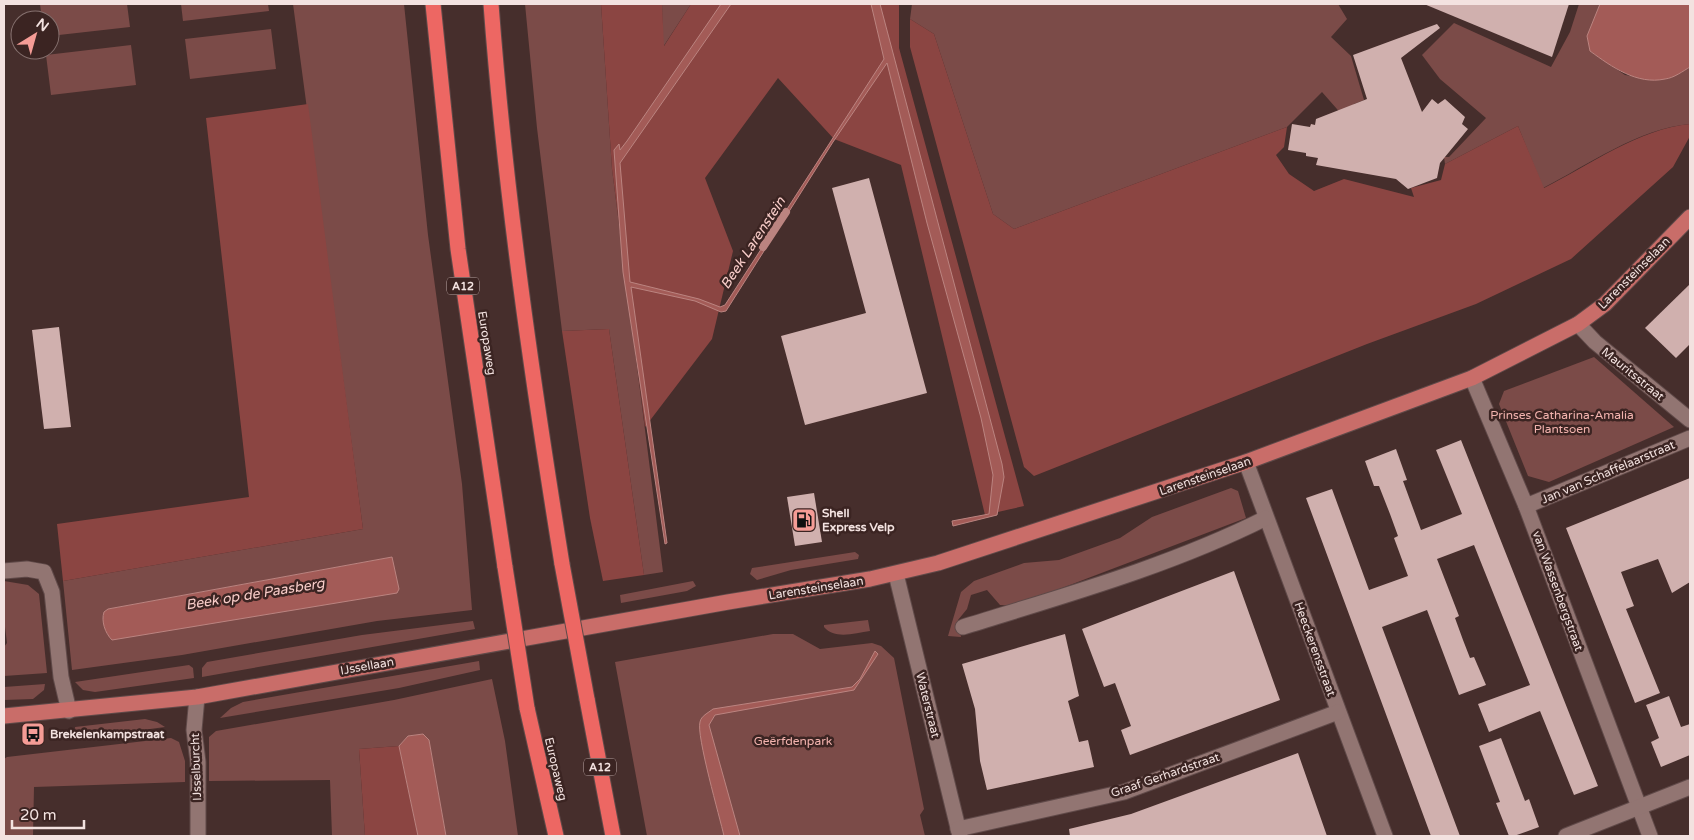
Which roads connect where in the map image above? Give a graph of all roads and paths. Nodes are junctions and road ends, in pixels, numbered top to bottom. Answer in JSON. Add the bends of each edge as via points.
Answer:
{"nodes":[{"id":1,"x":433,"y":4,"type":"edge"},
{"id":2,"x":491,"y":4,"type":"edge"},
{"id":3,"x":1690,"y":216,"type":"edge"},
{"id":4,"x":1578,"y":324,"type":"junction"},
{"id":5,"x":1472,"y":378,"type":"junction"},
{"id":6,"x":1690,"y":420,"type":"edge"},
{"id":7,"x":1690,"y":438,"type":"edge"},
{"id":8,"x":1246,"y":462,"type":"junction"},
{"id":9,"x":1526,"y":506,"type":"junction"},
{"id":10,"x":1266,"y":518,"type":"junction"},
{"id":11,"x":4,"y":571,"type":"edge"},
{"id":12,"x":896,"y":574,"type":"junction"},
{"id":13,"x":664,"y":614,"type":"joint"},
{"id":14,"x":964,"y":626,"type":"dead end"},
{"id":15,"x":197,"y":697,"type":"junction"},
{"id":16,"x":69,"y":711,"type":"junction"},
{"id":17,"x":1338,"y":712,"type":"junction"},
{"id":18,"x":4,"y":716,"type":"edge"},
{"id":19,"x":1690,"y":787,"type":"edge"},
{"id":20,"x":1638,"y":807,"type":"junction"},
{"id":21,"x":959,"y":833,"type":"edge"},
{"id":22,"x":198,"y":836,"type":"edge"},
{"id":23,"x":556,"y":836,"type":"edge"},
{"id":24,"x":614,"y":836,"type":"edge"},
{"id":25,"x":1385,"y":836,"type":"edge"},
{"id":26,"x":1566,"y":836,"type":"edge"},
{"id":27,"x":1650,"y":836,"type":"edge"}],
"edges":[{"from":1,"to":23,"type":"highway","name":"Europaweg","number":"A12","bridge":true,"via":[[458,249],[527,708]]},
{"from":2,"to":24,"type":"highway","number":"A12","bridge":true,"via":[[499,118],[527,342],[562,564]]},
{"from":3,"to":4,"type":"main road","name":"Larensteinselaan","via":[[1605,304]]},
{"from":4,"to":5,"type":"main road","name":"Larensteinselaan"},
{"from":4,"to":6,"type":"street","name":"Mauritsstraat","via":[[1595,342]]},
{"from":5,"to":8,"type":"main road","name":"Larensteinselaan"},
{"from":5,"to":9,"type":"street","name":"van Wassenbergstraat"},
{"from":7,"to":9,"type":"street","name":"Jan van Schaffelaarstraat"},
{"from":8,"to":10,"type":"street","name":"Heeckerensstraat"},
{"from":8,"to":12,"type":"main road","name":"Larensteinselaan","via":[[1045,529]]},
{"from":9,"to":20,"type":"street","name":"van Wassenbergstraat"},
{"from":10,"to":14,"type":"street","via":[[1222,540],[1109,582]]},
{"from":10,"to":17,"type":"street","name":"Heeckerensstraat"},
{"from":11,"to":16,"type":"street","via":[[26,569],[44,572],[52,592],[61,677]]},
{"from":12,"to":13,"type":"main road","name":"Larensteinselaan"},
{"from":12,"to":21,"type":"street","name":"Waterstraat"},
{"from":13,"to":15,"type":"main road","name":"IJssellaan"},
{"from":15,"to":16,"type":"main road","name":"IJssellaan"},
{"from":15,"to":22,"type":"street","name":"IJsselburcht","via":[[194,730],[198,762]]},
{"from":16,"to":18,"type":"main road","name":"IJssellaan"},
{"from":17,"to":21,"type":"street","name":"Graaf Gerhardstraat","via":[[1124,792]]},
{"from":17,"to":25,"type":"street","name":"Heeckerensstraat"},
{"from":19,"to":20,"type":"street"},
{"from":20,"to":26,"type":"street"},
{"from":20,"to":27,"type":"street","name":"van Wassenbergstraat"}]}
